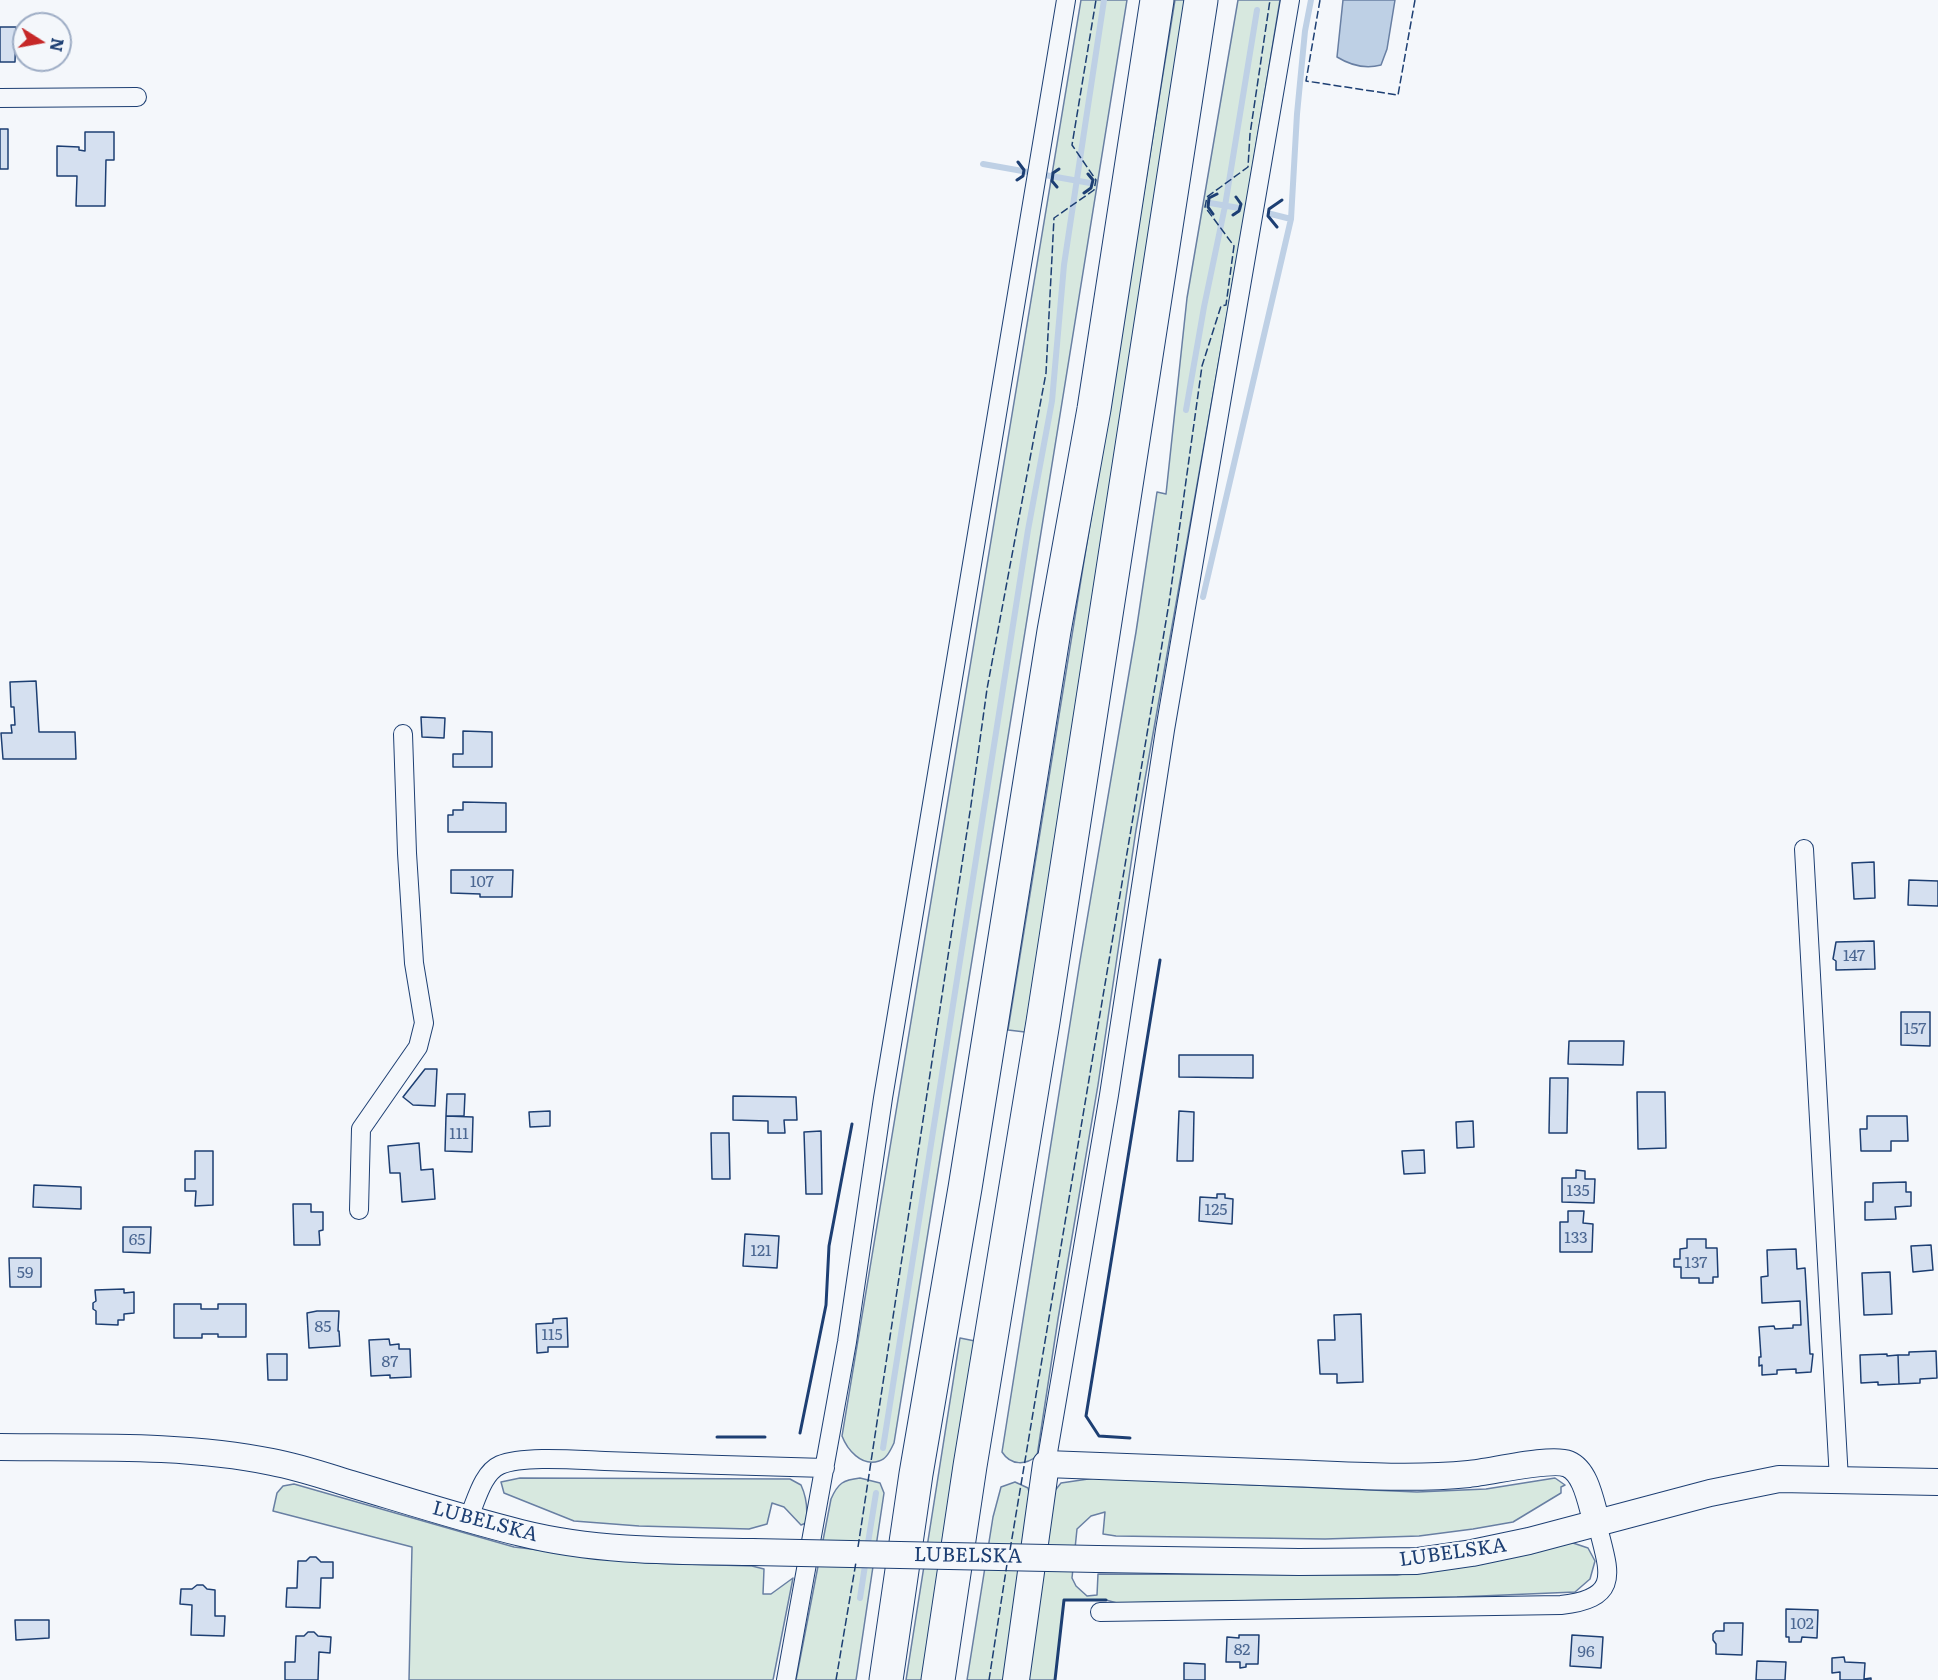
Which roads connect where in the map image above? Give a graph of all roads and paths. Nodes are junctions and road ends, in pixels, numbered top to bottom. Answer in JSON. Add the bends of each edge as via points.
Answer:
{"nodes":[{"id":1,"x":1066,"y":0,"type":"edge"},
{"id":2,"x":1157,"y":0,"type":"edge"},
{"id":3,"x":1201,"y":0,"type":"edge"},
{"id":4,"x":1290,"y":0,"type":"edge"},
{"id":5,"x":137,"y":97,"type":"dead end"},
{"id":6,"x":0,"y":98,"type":"edge"},
{"id":7,"x":403,"y":734,"type":"dead end"},
{"id":8,"x":1804,"y":849,"type":"dead end"},
{"id":9,"x":359,"y":1210,"type":"dead end"},
{"id":10,"x":0,"y":1447,"type":"edge"},
{"id":11,"x":1046,"y":1464,"type":"junction"},
{"id":12,"x":825,"y":1468,"type":"junction"},
{"id":13,"x":1839,"y":1480,"type":"junction"},
{"id":14,"x":1938,"y":1482,"type":"edge"},
{"id":15,"x":468,"y":1519,"type":"junction"},
{"id":16,"x":1597,"y":1523,"type":"junction"},
{"id":17,"x":1100,"y":1612,"type":"dead end"},
{"id":18,"x":786,"y":1680,"type":"edge"},
{"id":19,"x":886,"y":1680,"type":"edge"},
{"id":20,"x":938,"y":1680,"type":"edge"},
{"id":21,"x":1016,"y":1680,"type":"edge"}],
"edges":[{"from":1,"to":12,"type":"street"},
{"from":2,"to":19,"type":"highway","via":[[1094,409],[916,1474]]},
{"from":3,"to":20,"type":"highway"},
{"from":4,"to":11,"type":"street","via":[[1165,730],[1109,1095]]},
{"from":5,"to":6,"type":"street"},
{"from":7,"to":9,"type":"street","via":[[414,963],[424,1023],[418,1047],[361,1129]]},
{"from":8,"to":13,"type":"street"},
{"from":10,"to":15,"type":"street","name":"LUBELSKA","via":[[188,1451],[245,1457],[305,1470]]},
{"from":11,"to":16,"type":"street","via":[[1407,1476],[1470,1474],[1562,1462],[1578,1472]]},
{"from":11,"to":21,"type":"street"},
{"from":12,"to":15,"type":"street","via":[[572,1460],[513,1462],[490,1472]]},
{"from":12,"to":18,"type":"street"},
{"from":13,"to":14,"type":"street","name":"LUBELSKA"},
{"from":13,"to":16,"type":"street","name":"LUBELSKA","via":[[1779,1479],[1741,1485]]},
{"from":15,"to":16,"type":"street","name":"LUBELSKA","bridge":true,"via":[[577,1544],[663,1550],[1299,1562],[1417,1561],[1472,1553]]},
{"from":16,"to":17,"type":"street","via":[[1607,1578],[1593,1599],[1582,1603]]}]}
